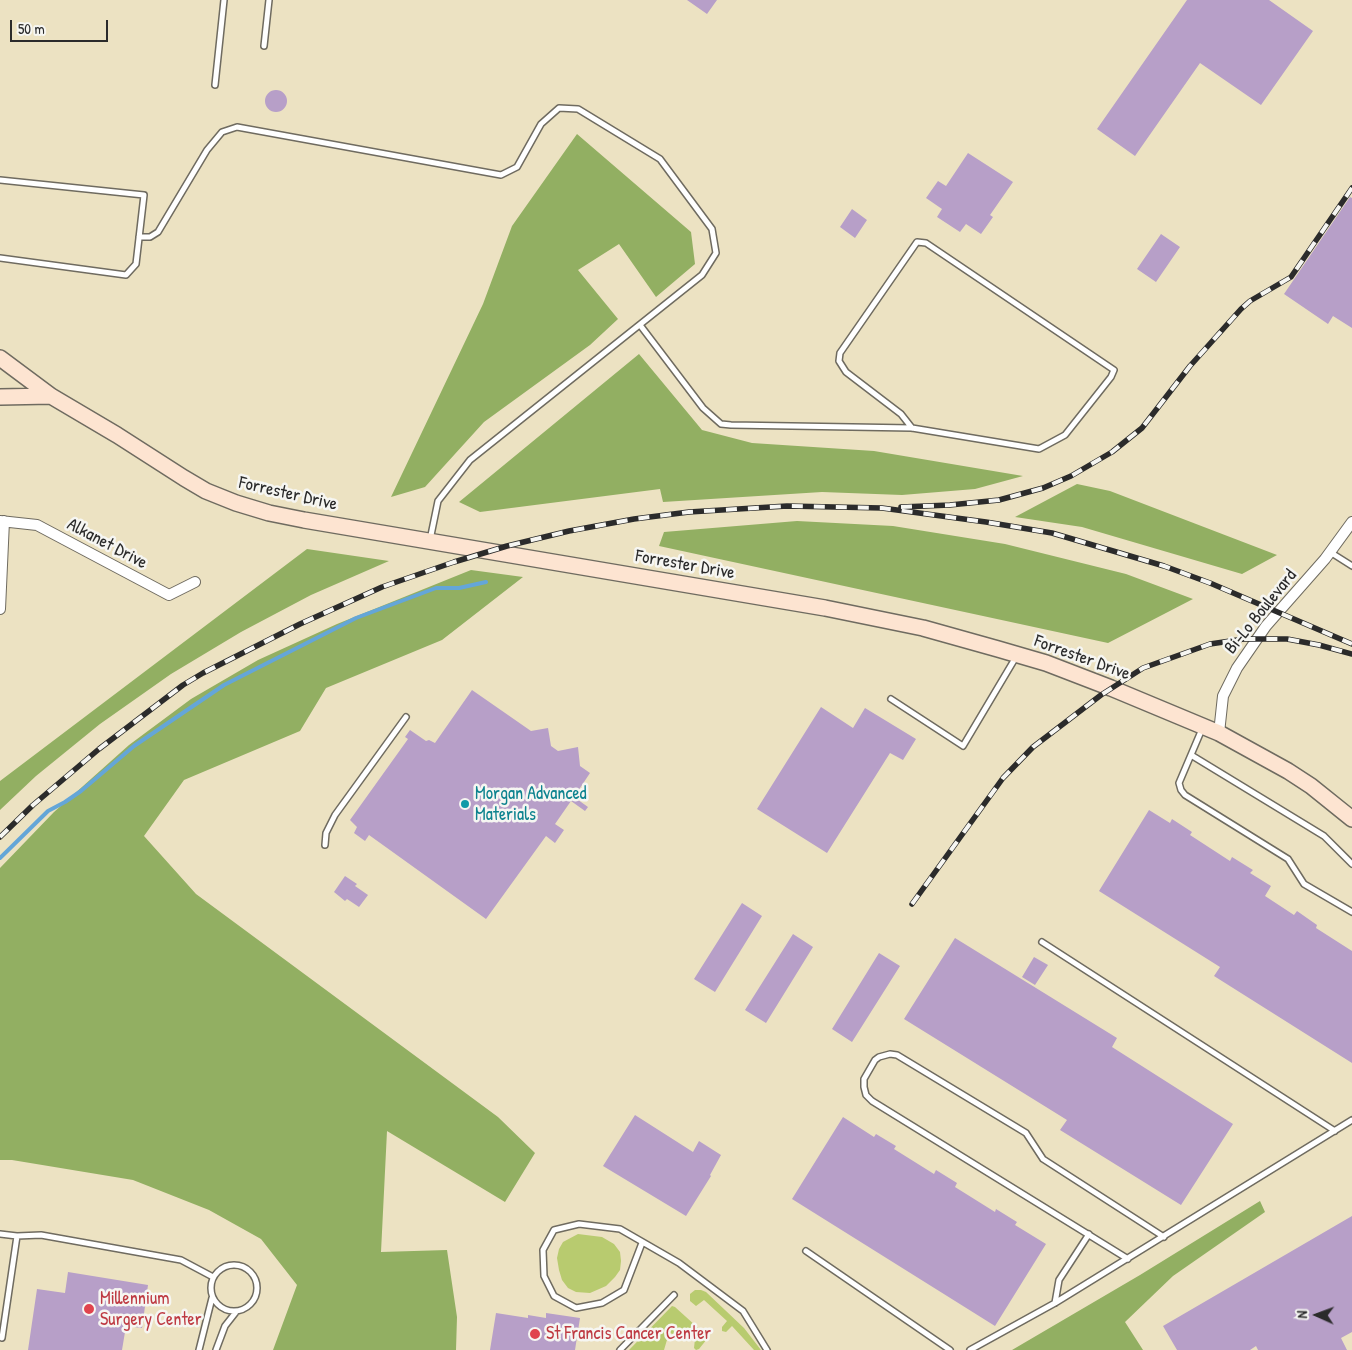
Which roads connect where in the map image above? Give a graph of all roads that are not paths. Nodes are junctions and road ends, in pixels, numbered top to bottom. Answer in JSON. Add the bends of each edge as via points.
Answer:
{"nodes":[{"id":1,"x":224,"y":0,"type":"edge"},
{"id":2,"x":269,"y":0,"type":"edge"},
{"id":3,"x":264,"y":46,"type":"dead end"},
{"id":4,"x":215,"y":84,"type":"dead end"},
{"id":5,"x":0,"y":180,"type":"edge"},
{"id":6,"x":139,"y":237,"type":"junction"},
{"id":7,"x":0,"y":258,"type":"edge"},
{"id":8,"x":640,"y":325,"type":"junction"},
{"id":9,"x":0,"y":358,"type":"edge"},
{"id":10,"x":51,"y":396,"type":"junction"},
{"id":11,"x":0,"y":397,"type":"edge"},
{"id":12,"x":912,"y":428,"type":"junction"},
{"id":13,"x":2,"y":521,"type":"edge"},
{"id":14,"x":1352,"y":522,"type":"edge"},
{"id":15,"x":430,"y":541,"type":"junction"},
{"id":16,"x":1330,"y":552,"type":"junction"},
{"id":17,"x":1352,"y":566,"type":"edge"},
{"id":18,"x":196,"y":582,"type":"dead end"},
{"id":19,"x":0,"y":609,"type":"edge"},
{"id":20,"x":1017,"y":655,"type":"junction"},
{"id":21,"x":891,"y":699,"type":"dead end"},
{"id":22,"x":406,"y":717,"type":"dead end"},
{"id":23,"x":1203,"y":726,"type":"junction"},
{"id":24,"x":1218,"y":733,"type":"junction"},
{"id":25,"x":1190,"y":755,"type":"junction"},
{"id":26,"x":1352,"y":819,"type":"edge"},
{"id":27,"x":325,"y":845,"type":"dead end"},
{"id":28,"x":1352,"y":864,"type":"edge"},
{"id":29,"x":1352,"y":912,"type":"edge"},
{"id":30,"x":1042,"y":942,"type":"dead end"},
{"id":31,"x":1352,"y":1120,"type":"edge"},
{"id":32,"x":1335,"y":1131,"type":"junction"},
{"id":33,"x":0,"y":1234,"type":"edge"},
{"id":34,"x":1089,"y":1234,"type":"junction"},
{"id":35,"x":17,"y":1236,"type":"junction"},
{"id":36,"x":1164,"y":1237,"type":"junction"},
{"id":37,"x":642,"y":1243,"type":"junction"},
{"id":38,"x":806,"y":1251,"type":"dead end"},
{"id":39,"x":1128,"y":1259,"type":"junction"},
{"id":40,"x":213,"y":1277,"type":"junction"},
{"id":41,"x":674,"y":1295,"type":"dead end"},
{"id":42,"x":212,"y":1298,"type":"junction"},
{"id":43,"x":1055,"y":1303,"type":"junction"},
{"id":44,"x":236,"y":1312,"type":"junction"},
{"id":45,"x":2,"y":1338,"type":"dead end"},
{"id":46,"x":199,"y":1350,"type":"edge"},
{"id":47,"x":216,"y":1350,"type":"edge"},
{"id":48,"x":620,"y":1350,"type":"edge"},
{"id":49,"x":767,"y":1350,"type":"edge"},
{"id":50,"x":950,"y":1350,"type":"edge"},
{"id":51,"x":970,"y":1350,"type":"edge"}],
"edges":[{"from":1,"to":4,"type":"lane"},
{"from":2,"to":3,"type":"lane"},
{"from":5,"to":6,"type":"lane","via":[[144,195]]},
{"from":6,"to":7,"type":"lane","via":[[136,264],[126,275]]},
{"from":6,"to":8,"type":"lane","via":[[150,237],[158,232],[207,150],[222,132],[237,127],[501,175],[517,167],[542,124],[559,108],[578,109],[660,159],[712,229],[716,253],[702,275]]},
{"from":8,"to":12,"type":"lane","via":[[703,408],[721,424]]},
{"from":8,"to":15,"type":"lane","via":[[470,460],[438,501]]},
{"from":9,"to":10,"type":"street","name":"Forrester Drive"},
{"from":10,"to":11,"type":"street"},
{"from":10,"to":15,"type":"street","name":"Forrester Drive","via":[[206,491],[236,504],[304,520]]},
{"from":12,"to":12,"type":"lane","via":[[1039,449],[1065,435],[1114,370],[926,243],[916,242],[840,353],[839,361],[846,372],[901,414]]},
{"from":13,"to":18,"type":"street","name":"Alkanet Drive","via":[[37,525],[169,595]]},
{"from":13,"to":19,"type":"street"},
{"from":14,"to":16,"type":"street","name":"Bi-Lo Boulevard"},
{"from":15,"to":20,"type":"street","name":"Forrester Drive","via":[[825,608],[923,628]]},
{"from":16,"to":17,"type":"lane"},
{"from":16,"to":24,"type":"street","name":"Bi-Lo Boulevard","via":[[1266,626],[1237,668],[1223,696]]},
{"from":20,"to":21,"type":"lane","via":[[963,746]]},
{"from":20,"to":23,"type":"street","name":"Forrester Drive","via":[[1112,688]]},
{"from":22,"to":27,"type":"lane","via":[[335,815],[326,833]]},
{"from":23,"to":24,"type":"street","name":"Forrester Drive"},
{"from":23,"to":25,"type":"lane"},
{"from":24,"to":26,"type":"street","name":"Forrester Drive","via":[[1296,776]]},
{"from":25,"to":28,"type":"lane","via":[[1324,836]]},
{"from":25,"to":29,"type":"lane","via":[[1179,782],[1185,795],[1288,859],[1304,884]]},
{"from":30,"to":32,"type":"lane"},
{"from":31,"to":32,"type":"lane"},
{"from":32,"to":36,"type":"lane"},
{"from":33,"to":35,"type":"lane"},
{"from":34,"to":36,"type":"lane","via":[[872,1101],[866,1094],[864,1080],[875,1060],[897,1055],[1026,1133],[1043,1160]]},
{"from":34,"to":39,"type":"lane"},
{"from":34,"to":43,"type":"lane","via":[[1059,1280]]},
{"from":35,"to":40,"type":"lane","via":[[41,1236],[181,1260]]},
{"from":35,"to":45,"type":"lane"},
{"from":36,"to":39,"type":"lane"},
{"from":37,"to":37,"type":"lane","via":[[620,1230],[579,1224],[554,1230],[543,1250],[544,1276],[554,1296],[576,1308],[602,1303],[624,1290]]},
{"from":37,"to":49,"type":"lane","via":[[679,1263],[743,1311]]},
{"from":38,"to":50,"type":"lane"},
{"from":39,"to":43,"type":"lane"},
{"from":40,"to":42,"type":"lane"},
{"from":40,"to":44,"type":"lane","via":[[224,1267],[238,1265],[255,1279],[257,1290],[253,1302]]},
{"from":41,"to":48,"type":"lane"},
{"from":42,"to":44,"type":"lane","via":[[222,1308]]},
{"from":42,"to":46,"type":"lane"},
{"from":43,"to":51,"type":"lane"},
{"from":44,"to":47,"type":"lane","via":[[225,1326]]}]}
